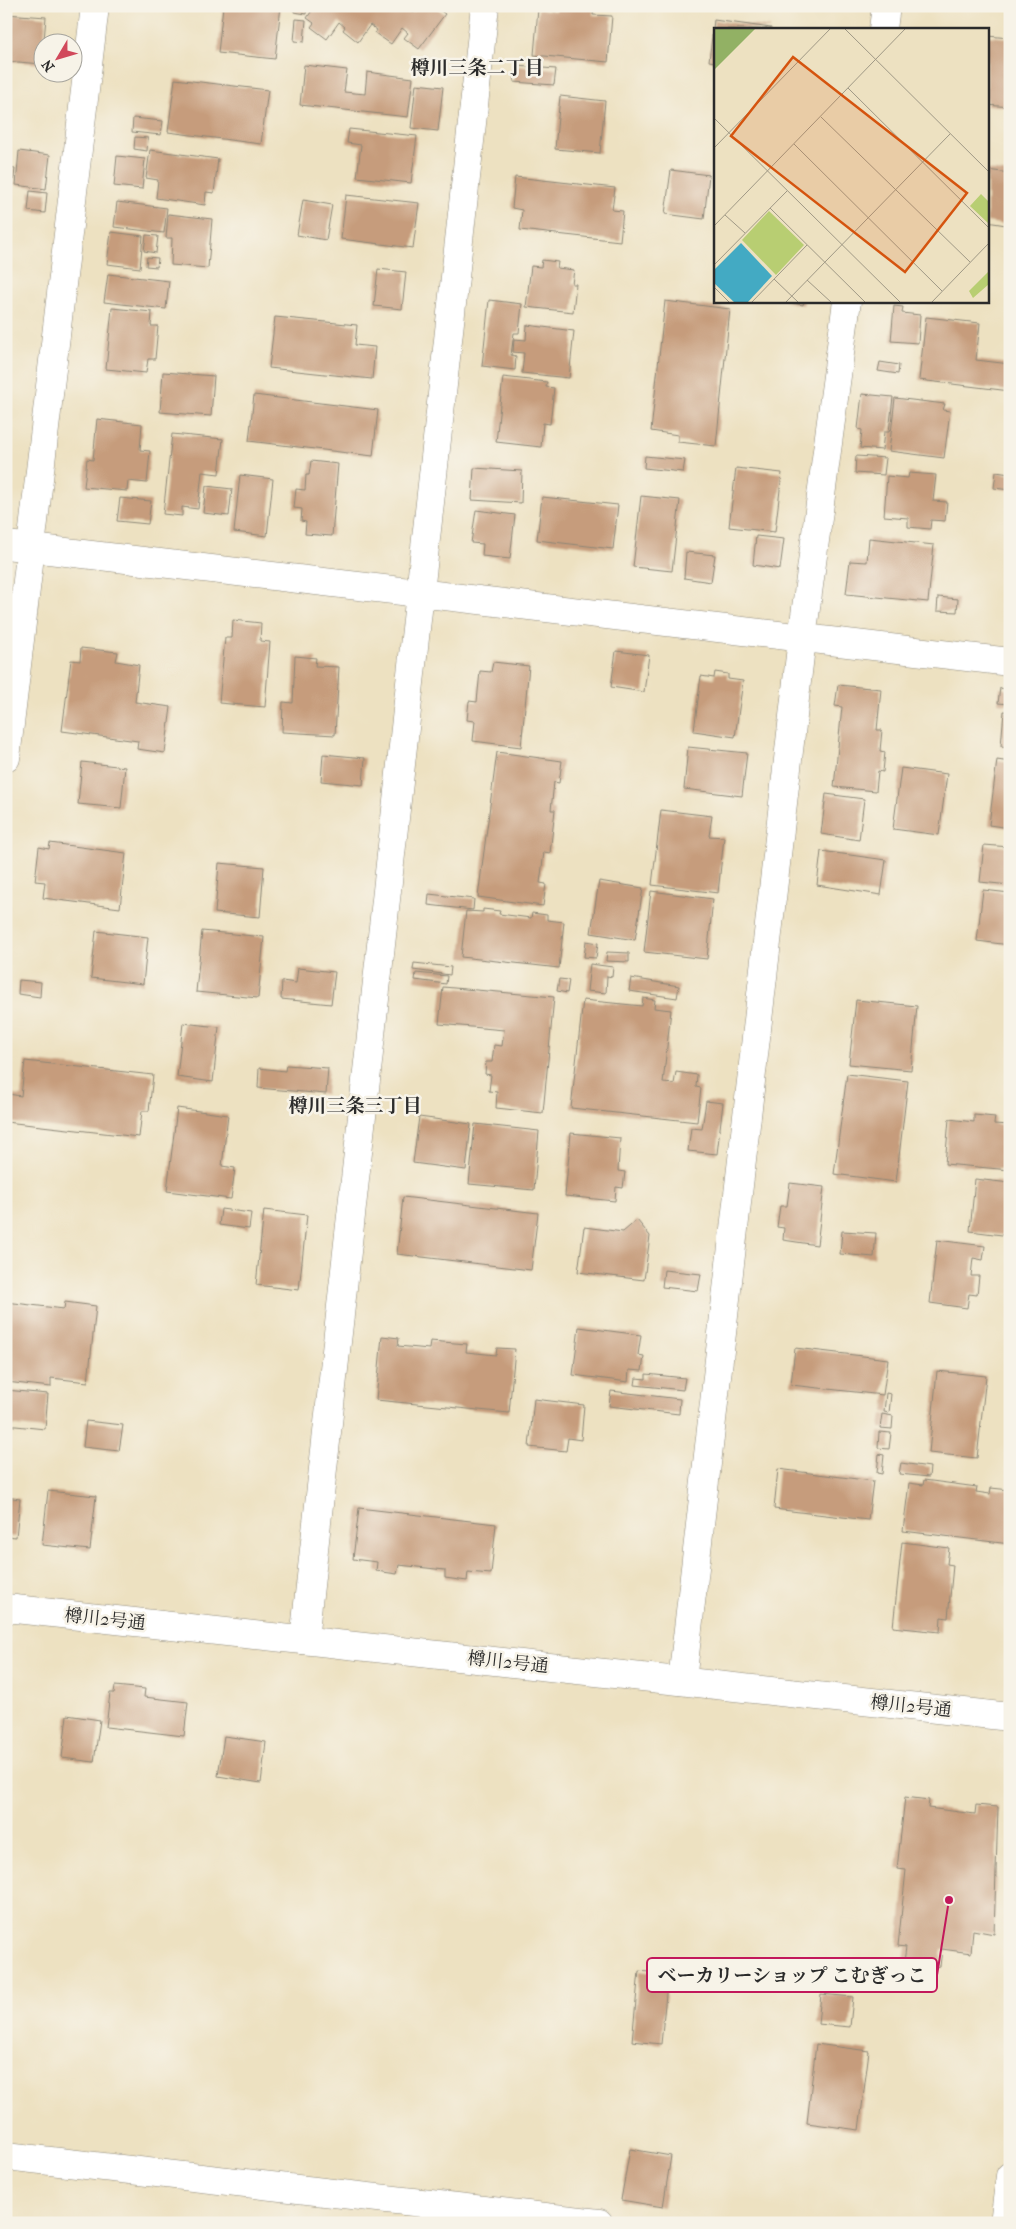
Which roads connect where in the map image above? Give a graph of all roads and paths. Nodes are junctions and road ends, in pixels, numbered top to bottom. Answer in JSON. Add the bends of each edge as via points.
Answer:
{"nodes":[{"id":1,"x":95,"y":6,"type":"edge"},
{"id":2,"x":485,"y":6,"type":"edge"},
{"id":3,"x":886,"y":6,"type":"edge"},
{"id":4,"x":883,"y":28,"type":"edge"},
{"id":5,"x":847,"y":302,"type":"edge"},
{"id":6,"x":19,"y":546,"type":"edge"},
{"id":7,"x":420,"y":593,"type":"junction"},
{"id":8,"x":802,"y":638,"type":"junction"},
{"id":9,"x":1010,"y":662,"type":"edge"},
{"id":10,"x":6,"y":758,"type":"edge"},
{"id":11,"x":6,"y":1608,"type":"edge"},
{"id":12,"x":304,"y":1640,"type":"junction"},
{"id":13,"x":682,"y":1681,"type":"junction"},
{"id":14,"x":1010,"y":1716,"type":"edge"},
{"id":15,"x":6,"y":2156,"type":"edge"},
{"id":16,"x":1010,"y":2176,"type":"edge"},
{"id":17,"x":599,"y":2223,"type":"edge"},
{"id":18,"x":1004,"y":2223,"type":"edge"}],
"edges":[{"from":1,"to":6,"type":"street"},
{"from":2,"to":7,"type":"street"},
{"from":3,"to":4,"type":"street"},
{"from":5,"to":8,"type":"street"},
{"from":6,"to":7,"type":"street"},
{"from":6,"to":10,"type":"street"},
{"from":7,"to":8,"type":"street"},
{"from":7,"to":12,"type":"street"},
{"from":8,"to":9,"type":"street"},
{"from":8,"to":13,"type":"street"},
{"from":11,"to":12,"type":"street","name":"樽川2号通"},
{"from":12,"to":13,"type":"street","name":"樽川2号通"},
{"from":13,"to":14,"type":"street","name":"樽川2号通"},
{"from":15,"to":17,"type":"street"},
{"from":16,"to":18,"type":"street"}]}
